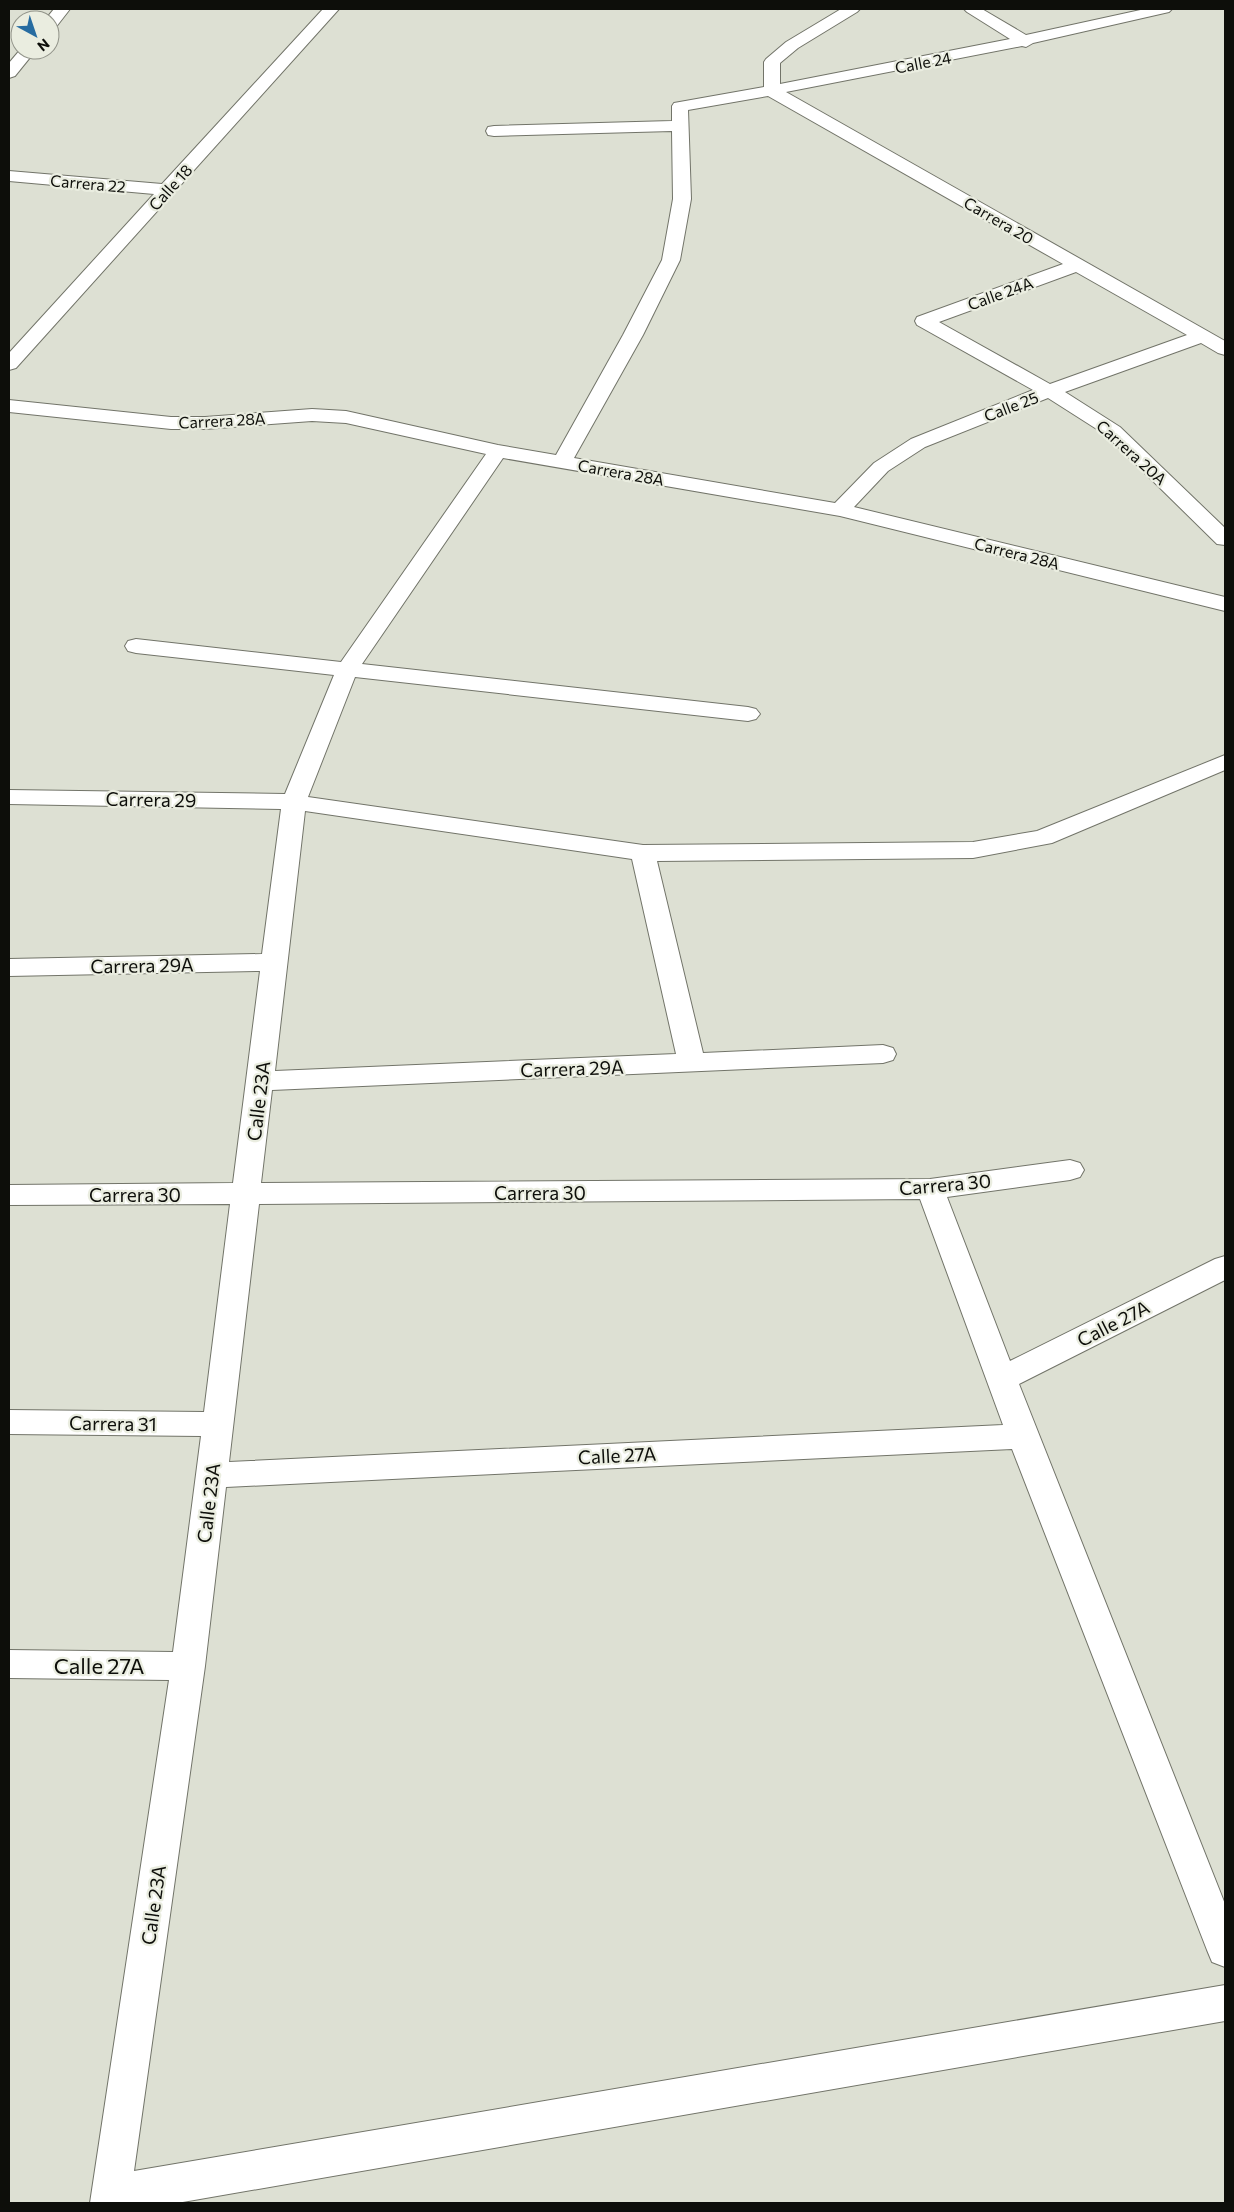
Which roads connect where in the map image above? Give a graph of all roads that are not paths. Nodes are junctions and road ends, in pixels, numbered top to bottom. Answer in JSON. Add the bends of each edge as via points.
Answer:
{"nodes":[{"id":1,"x":331,"y":9,"type":"edge"},
{"id":2,"x":852,"y":9,"type":"edge"},
{"id":3,"x":972,"y":9,"type":"edge"},
{"id":4,"x":1164,"y":9,"type":"edge"},
{"id":5,"x":1026,"y":42,"type":"junction"},
{"id":6,"x":20,"y":60,"type":"edge"},
{"id":7,"x":9,"y":73,"type":"edge"},
{"id":8,"x":772,"y":91,"type":"junction"},
{"id":9,"x":680,"y":126,"type":"junction"},
{"id":10,"x":494,"y":131,"type":"dead end"},
{"id":11,"x":9,"y":176,"type":"edge"},
{"id":12,"x":166,"y":190,"type":"junction"},
{"id":13,"x":1077,"y":265,"type":"junction"},
{"id":14,"x":924,"y":321,"type":"joint"},
{"id":15,"x":1202,"y":336,"type":"junction"},
{"id":16,"x":1225,"y":349,"type":"edge"},
{"id":17,"x":9,"y":364,"type":"edge"},
{"id":18,"x":1049,"y":392,"type":"junction"},
{"id":19,"x":9,"y":406,"type":"edge"},
{"id":20,"x":498,"y":451,"type":"junction"},
{"id":21,"x":562,"y":462,"type":"junction"},
{"id":22,"x":840,"y":510,"type":"junction"},
{"id":23,"x":1225,"y":539,"type":"edge"},
{"id":24,"x":1225,"y":604,"type":"edge"},
{"id":25,"x":136,"y":646,"type":"dead end"},
{"id":26,"x":347,"y":670,"type":"junction"},
{"id":27,"x":748,"y":714,"type":"dead end"},
{"id":28,"x":1225,"y":762,"type":"edge"},
{"id":29,"x":9,"y":797,"type":"edge"},
{"id":30,"x":294,"y":802,"type":"junction"},
{"id":31,"x":643,"y":853,"type":"junction"},
{"id":32,"x":275,"y":962,"type":"junction"},
{"id":33,"x":9,"y":967,"type":"edge"},
{"id":34,"x":883,"y":1054,"type":"dead end"},
{"id":35,"x":692,"y":1063,"type":"junction"},
{"id":36,"x":260,"y":1081,"type":"junction"},
{"id":37,"x":1070,"y":1170,"type":"dead end"},
{"id":38,"x":930,"y":1189,"type":"junction"},
{"id":39,"x":246,"y":1194,"type":"junction"},
{"id":40,"x":9,"y":1195,"type":"edge"},
{"id":41,"x":1225,"y":1267,"type":"edge"},
{"id":42,"x":1002,"y":1379,"type":"junction"},
{"id":43,"x":9,"y":1422,"type":"edge"},
{"id":44,"x":218,"y":1424,"type":"junction"},
{"id":45,"x":1023,"y":1436,"type":"junction"},
{"id":46,"x":212,"y":1475,"type":"junction"},
{"id":47,"x":9,"y":1664,"type":"edge"},
{"id":48,"x":188,"y":1666,"type":"junction"},
{"id":49,"x":1225,"y":1950,"type":"edge"},
{"id":50,"x":1225,"y":2003,"type":"edge"},
{"id":51,"x":111,"y":2199,"type":"edge"}],
"edges":[{"from":1,"to":12,"type":"street","name":"Calle 18"},
{"from":2,"to":8,"type":"street","via":[[792,45],[772,62]]},
{"from":3,"to":5,"type":"street"},
{"from":4,"to":5,"type":"street","name":"Calle 24"},
{"from":5,"to":8,"type":"street","name":"Calle 24"},
{"from":6,"to":7,"type":"street"},
{"from":8,"to":9,"type":"street","name":"Calle 24","via":[[680,106]]},
{"from":8,"to":13,"type":"street","name":"Carrera 20"},
{"from":9,"to":10,"type":"street"},
{"from":9,"to":21,"type":"street","via":[[682,199],[671,260]]},
{"from":11,"to":12,"type":"street","name":"Carrera 22"},
{"from":12,"to":17,"type":"street","name":"Calle 18"},
{"from":13,"to":14,"type":"street","name":"Calle 24A"},
{"from":13,"to":15,"type":"street","name":"Carrera 20"},
{"from":14,"to":18,"type":"street","name":"Carrera 20A"},
{"from":15,"to":16,"type":"street","name":"Carrera 20"},
{"from":15,"to":18,"type":"street","name":"Calle 25"},
{"from":18,"to":22,"type":"street","name":"Calle 25","via":[[918,443],[880,467]]},
{"from":18,"to":23,"type":"street","name":"Carrera 20A","via":[[1113,431]]},
{"from":19,"to":20,"type":"street","name":"Carrera 28A","via":[[170,423],[312,414],[346,417]]},
{"from":20,"to":21,"type":"street","name":"Carrera 28A"},
{"from":20,"to":26,"type":"street","name":"Calle 23A"},
{"from":21,"to":22,"type":"street","name":"Carrera 28A"},
{"from":22,"to":24,"type":"street","name":"Carrera 28A"},
{"from":25,"to":26,"type":"street"},
{"from":26,"to":27,"type":"street"},
{"from":26,"to":30,"type":"street","name":"Calle 23A"},
{"from":28,"to":31,"type":"street","name":"Carrera 29","via":[[1043,838],[973,850]]},
{"from":29,"to":30,"type":"street","name":"Carrera 29"},
{"from":30,"to":31,"type":"street","name":"Carrera 29"},
{"from":30,"to":32,"type":"street","name":"Calle 23A"},
{"from":31,"to":35,"type":"street"},
{"from":32,"to":33,"type":"street","name":"Carrera 29A"},
{"from":32,"to":36,"type":"street","name":"Calle 23A"},
{"from":34,"to":35,"type":"street","name":"Carrera 29A"},
{"from":35,"to":36,"type":"street","name":"Carrera 29A"},
{"from":36,"to":39,"type":"street","name":"Calle 23A"},
{"from":37,"to":38,"type":"street","name":"Carrera 30"},
{"from":38,"to":39,"type":"street","name":"Carrera 30"},
{"from":38,"to":42,"type":"street"},
{"from":39,"to":40,"type":"street","name":"Carrera 30"},
{"from":39,"to":44,"type":"street","name":"Calle 23A"},
{"from":41,"to":42,"type":"street","name":"Calle 27A"},
{"from":42,"to":45,"type":"street"},
{"from":43,"to":44,"type":"street","name":"Carrera 31"},
{"from":44,"to":46,"type":"street","name":"Calle 23A"},
{"from":45,"to":46,"type":"street","name":"Calle 27A"},
{"from":45,"to":49,"type":"street"},
{"from":46,"to":48,"type":"street","name":"Calle 23A"},
{"from":47,"to":48,"type":"street","name":"Calle 27A"},
{"from":48,"to":51,"type":"street","name":"Calle 23A"},
{"from":50,"to":51,"type":"street"}]}
